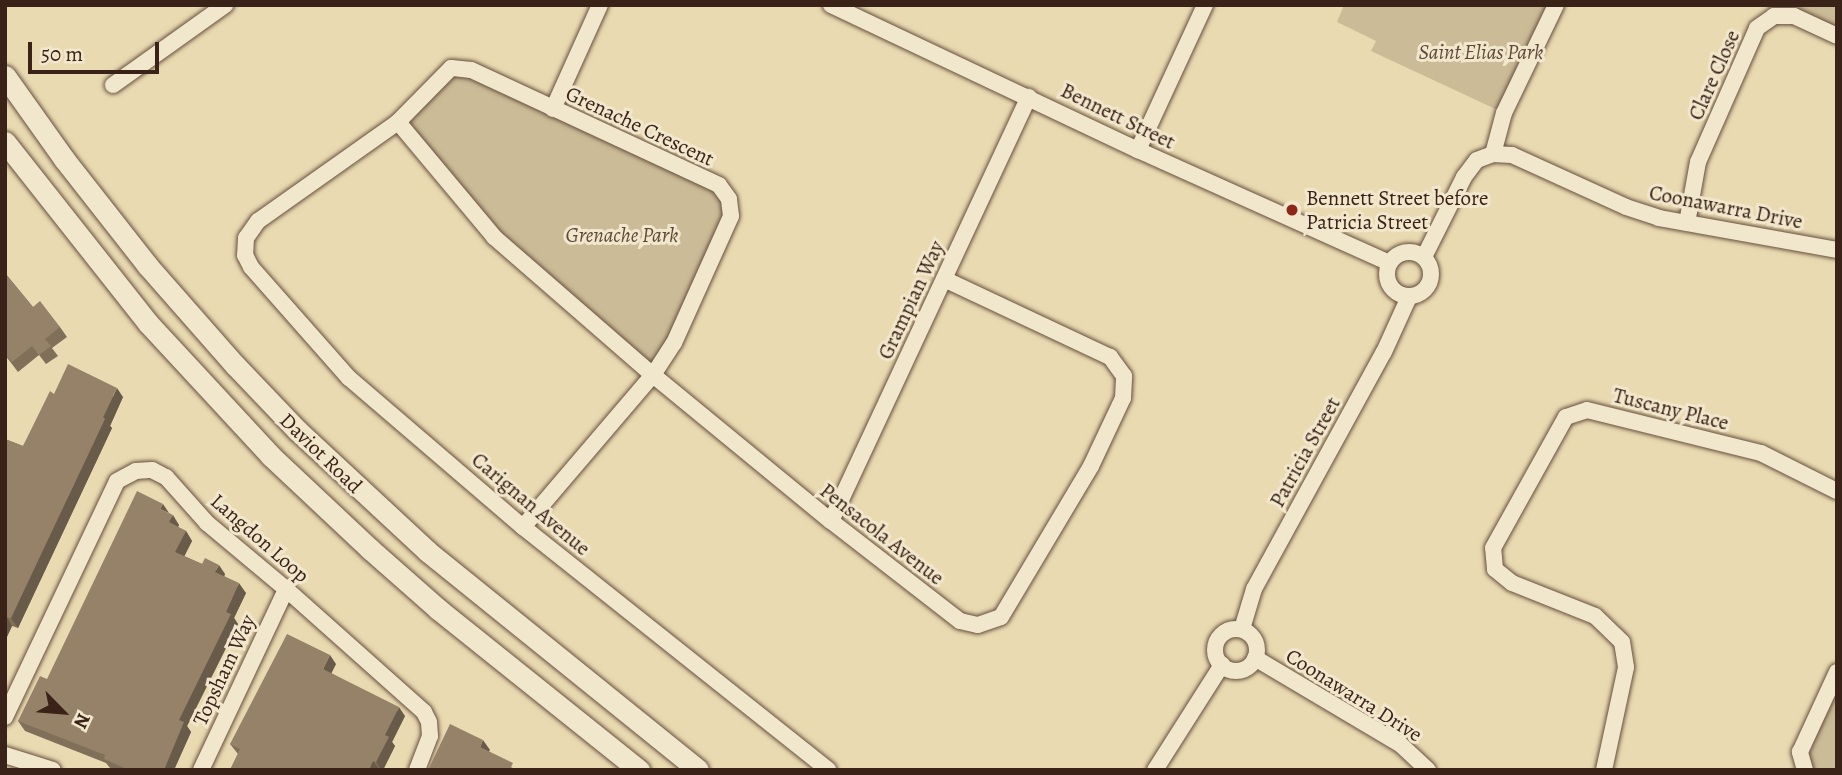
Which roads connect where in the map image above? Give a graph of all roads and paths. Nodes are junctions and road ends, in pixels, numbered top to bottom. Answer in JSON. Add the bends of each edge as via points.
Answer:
{"nodes":[{"id":1,"x":225,"y":5,"type":"edge"},
{"id":2,"x":600,"y":5,"type":"edge"},
{"id":3,"x":831,"y":5,"type":"edge"},
{"id":4,"x":1205,"y":5,"type":"edge"},
{"id":5,"x":1556,"y":5,"type":"edge"},
{"id":6,"x":1837,"y":36,"type":"edge"},
{"id":7,"x":5,"y":76,"type":"edge"},
{"id":8,"x":113,"y":85,"type":"dead end"},
{"id":9,"x":1029,"y":97,"type":"junction"},
{"id":10,"x":553,"y":109,"type":"junction"},
{"id":11,"x":398,"y":122,"type":"junction"},
{"id":12,"x":5,"y":142,"type":"edge"},
{"id":13,"x":1138,"y":150,"type":"junction"},
{"id":14,"x":1493,"y":154,"type":"junction"},
{"id":15,"x":1687,"y":223,"type":"junction"},
{"id":16,"x":246,"y":239,"type":"joint"},
{"id":17,"x":1837,"y":250,"type":"edge"},
{"id":18,"x":1424,"y":257,"type":"junction"},
{"id":19,"x":1389,"y":263,"type":"junction"},
{"id":20,"x":944,"y":279,"type":"junction"},
{"id":21,"x":1409,"y":297,"type":"junction"},
{"id":22,"x":653,"y":375,"type":"junction"},
{"id":23,"x":1837,"y":491,"type":"edge"},
{"id":24,"x":831,"y":521,"type":"junction"},
{"id":25,"x":523,"y":527,"type":"junction"},
{"id":26,"x":286,"y":589,"type":"junction"},
{"id":27,"x":1242,"y":629,"type":"junction"},
{"id":28,"x":1255,"y":658,"type":"junction"},
{"id":29,"x":1222,"y":665,"type":"junction"},
{"id":30,"x":1837,"y":672,"type":"edge"},
{"id":31,"x":5,"y":717,"type":"edge"},
{"id":32,"x":5,"y":755,"type":"edge"},
{"id":33,"x":1419,"y":766,"type":"edge"},
{"id":34,"x":53,"y":770,"type":"edge"},
{"id":35,"x":201,"y":770,"type":"edge"},
{"id":36,"x":417,"y":770,"type":"edge"},
{"id":37,"x":639,"y":770,"type":"edge"},
{"id":38,"x":698,"y":770,"type":"edge"},
{"id":39,"x":828,"y":770,"type":"edge"},
{"id":40,"x":1155,"y":770,"type":"edge"},
{"id":41,"x":1604,"y":770,"type":"edge"},
{"id":42,"x":1805,"y":770,"type":"edge"}],
"edges":[{"from":1,"to":8,"type":"street"},
{"from":2,"to":10,"type":"street"},
{"from":3,"to":9,"type":"street","name":"Bennett Street"},
{"from":4,"to":13,"type":"street"},
{"from":5,"to":14,"type":"street","via":[[1504,113]]},
{"from":6,"to":15,"type":"street","name":"Clare Close","via":[[1794,16],[1774,16],[1757,28],[1698,162]]},
{"from":7,"to":38,"type":"street","name":"Daviot Road","via":[[147,265],[289,422],[427,551]]},
{"from":9,"to":13,"type":"street","name":"Bennett Street"},
{"from":9,"to":20,"type":"street","name":"Grampian Way"},
{"from":10,"to":11,"type":"street","name":"Grenache Crescent","via":[[471,70],[451,68]]},
{"from":10,"to":22,"type":"street","name":"Grenache Crescent","via":[[719,185],[729,199],[731,216],[674,343]]},
{"from":11,"to":16,"type":"street","name":"Grenache Crescent","via":[[258,221]]},
{"from":11,"to":22,"type":"street","name":"Pensacola Avenue","via":[[494,237]]},
{"from":12,"to":37,"type":"street","name":"Daviot Road","via":[[148,323],[271,456],[404,579]]},
{"from":13,"to":19,"type":"street","name":"Bennett Street"},
{"from":14,"to":15,"type":"street","name":"Coonawarra Drive","via":[[1512,155],[1626,207]]},
{"from":14,"to":18,"type":"street","via":[[1477,160],[1464,177]]},
{"from":15,"to":17,"type":"street","name":"Coonawarra Drive"},
{"from":16,"to":25,"type":"street","name":"Carignan Avenue","via":[[245,255],[251,267],[349,378]]},
{"from":18,"to":19,"type":"street","via":[[1402,253]]},
{"from":18,"to":21,"type":"street","via":[[1431,279],[1423,292]]},
{"from":19,"to":21,"type":"street","via":[[1389,286]]},
{"from":20,"to":24,"type":"street","name":"Grampian Way"},
{"from":20,"to":24,"type":"street","name":"Pensacola Avenue","via":[[1110,357],[1124,376],[1118,409],[1091,466],[1000,617],[978,625],[960,621]]},
{"from":21,"to":27,"type":"street","name":"Patricia Street","via":[[1384,352],[1254,589]]},
{"from":22,"to":24,"type":"street","name":"Pensacola Avenue"},
{"from":22,"to":25,"type":"street","name":"Grenache Crescent"},
{"from":23,"to":41,"type":"street","name":"Tuscany Place","via":[[1761,453],[1587,410],[1566,417],[1493,548],[1495,569],[1512,583],[1595,616],[1622,642],[1626,667]]},
{"from":25,"to":39,"type":"street","name":"Carignan Avenue"},
{"from":26,"to":31,"type":"street","name":"Langdon Loop","via":[[207,523],[166,477],[152,470],[136,471],[117,481]]},
{"from":26,"to":35,"type":"street","name":"Topsham Way"},
{"from":26,"to":36,"type":"street","name":"Langdon Loop","via":[[424,712],[430,736]]},
{"from":27,"to":28,"type":"street","via":[[1255,640]]},
{"from":27,"to":29,"type":"street","via":[[1227,631],[1216,643]]},
{"from":28,"to":29,"type":"street","via":[[1244,669]]},
{"from":28,"to":33,"type":"street","name":"Coonawarra Drive","via":[[1399,744]]},
{"from":29,"to":40,"type":"street"},
{"from":30,"to":42,"type":"street","via":[[1800,752]]},
{"from":32,"to":34,"type":"street"}]}
